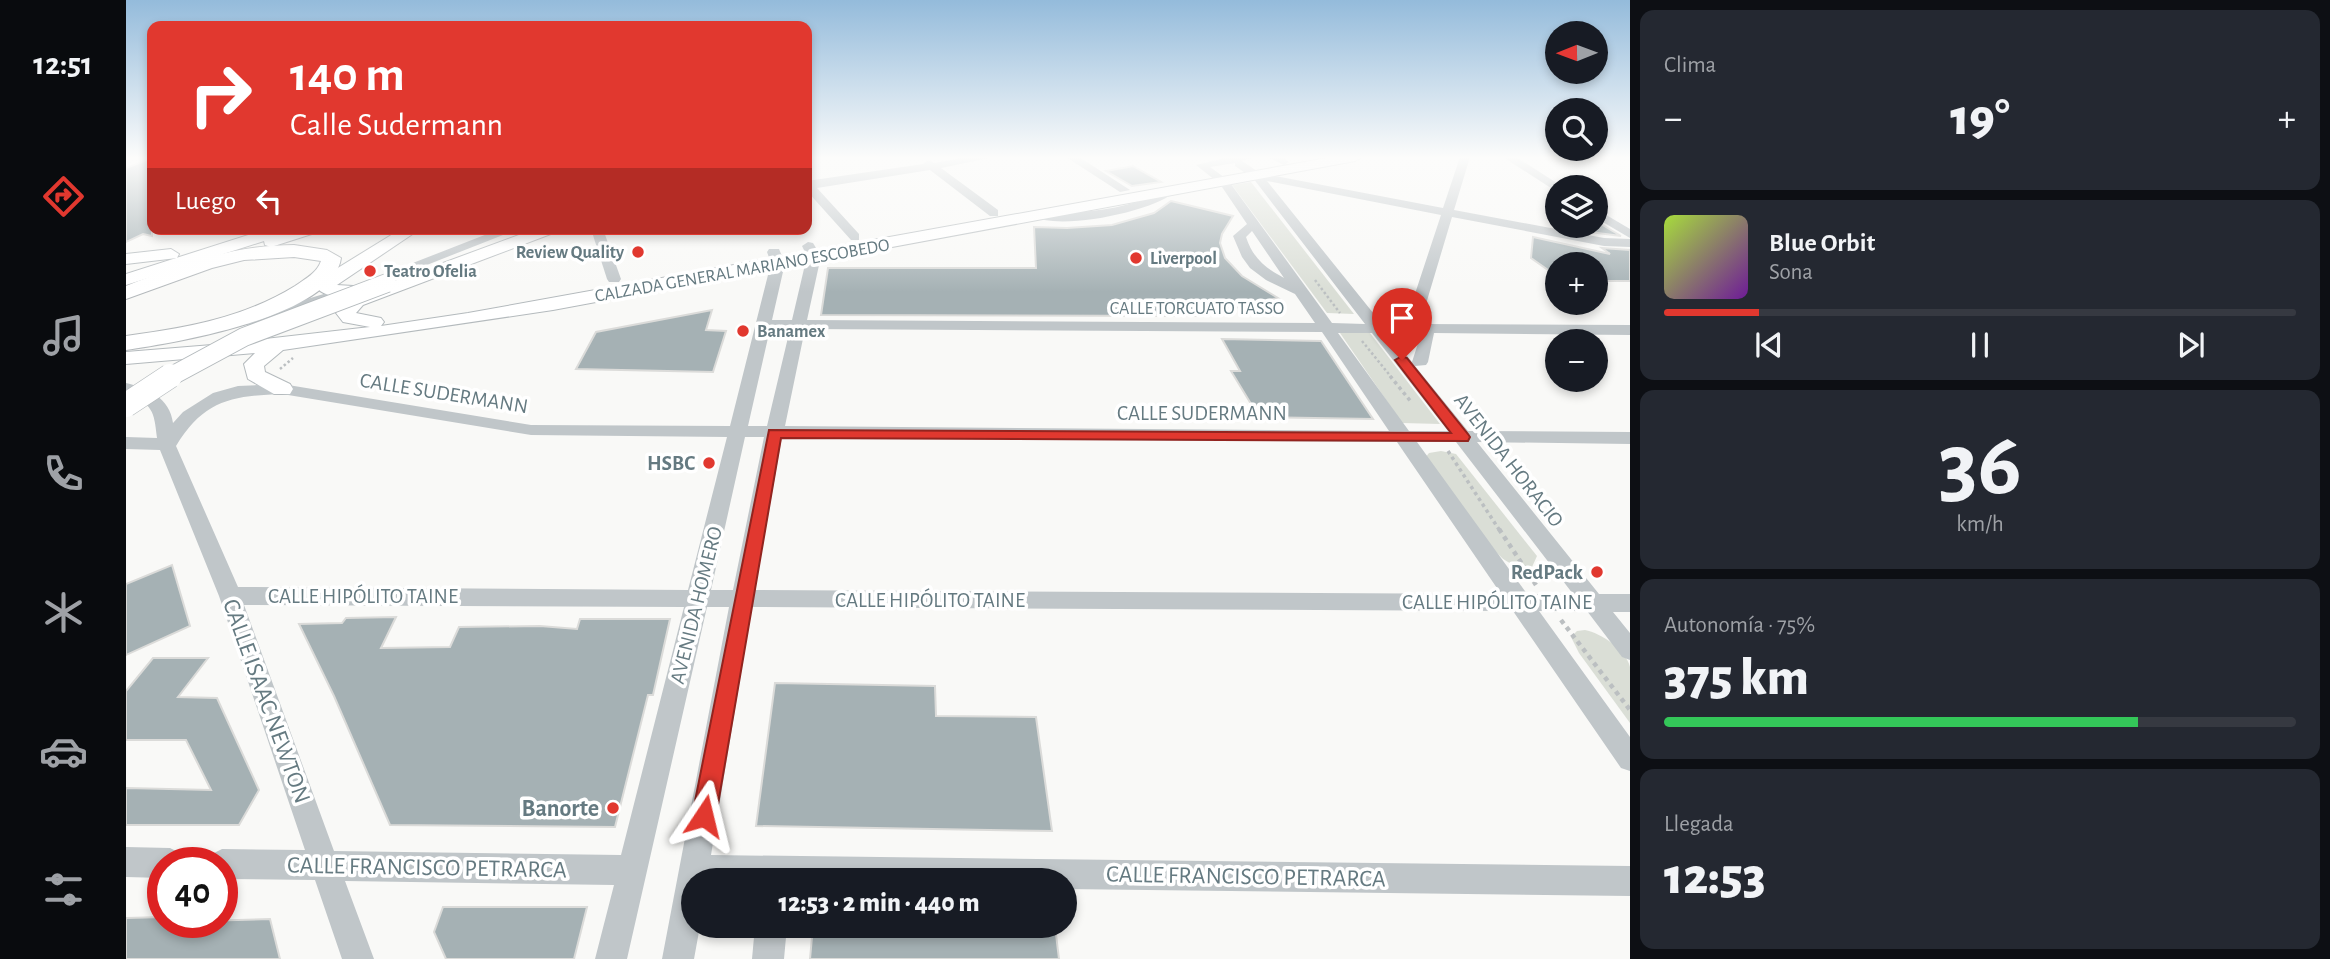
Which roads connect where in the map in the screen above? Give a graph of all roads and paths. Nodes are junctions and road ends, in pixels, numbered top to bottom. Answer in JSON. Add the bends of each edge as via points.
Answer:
{"nodes":[{"id":1,"x":822,"y":202,"type":"edge"},
{"id":2,"x":979,"y":202,"type":"edge"},
{"id":3,"x":1058,"y":202,"type":"edge"},
{"id":4,"x":1116,"y":202,"type":"edge"},
{"id":5,"x":1238,"y":202,"type":"edge"},
{"id":6,"x":1278,"y":202,"type":"edge"},
{"id":7,"x":1403,"y":202,"type":"edge"},
{"id":8,"x":1451,"y":202,"type":"edge"},
{"id":9,"x":1608,"y":210,"type":"edge"},
{"id":10,"x":1448,"y":212,"type":"junction"},
{"id":11,"x":994,"y":213,"type":"junction"},
{"id":12,"x":1608,"y":220,"type":"edge"},
{"id":13,"x":1630,"y":224,"type":"edge"},
{"id":14,"x":1630,"y":234,"type":"edge"},
{"id":15,"x":244,"y":235,"type":"edge"},
{"id":16,"x":267,"y":235,"type":"edge"},
{"id":17,"x":292,"y":235,"type":"edge"},
{"id":18,"x":402,"y":235,"type":"edge"},
{"id":19,"x":496,"y":235,"type":"edge"},
{"id":20,"x":517,"y":235,"type":"edge"},
{"id":21,"x":534,"y":235,"type":"edge"},
{"id":22,"x":599,"y":235,"type":"edge"},
{"id":23,"x":855,"y":237,"type":"junction"},
{"id":24,"x":1630,"y":243,"type":"edge"},
{"id":25,"x":811,"y":251,"type":"junction"},
{"id":26,"x":227,"y":255,"type":"junction"},
{"id":27,"x":776,"y":257,"type":"junction"},
{"id":28,"x":126,"y":259,"type":"edge"},
{"id":29,"x":188,"y":263,"type":"junction"},
{"id":30,"x":614,"y":279,"type":"junction"},
{"id":31,"x":126,"y":281,"type":"edge"},
{"id":32,"x":347,"y":290,"type":"junction"},
{"id":33,"x":126,"y":293,"type":"edge"},
{"id":34,"x":374,"y":322,"type":"junction"},
{"id":35,"x":764,"y":324,"type":"junction"},
{"id":36,"x":800,"y":324,"type":"junction"},
{"id":37,"x":223,"y":327,"type":"junction"},
{"id":38,"x":1327,"y":328,"type":"junction"},
{"id":39,"x":1377,"y":328,"type":"junction"},
{"id":40,"x":1411,"y":329,"type":"junction"},
{"id":41,"x":1630,"y":330,"type":"edge"},
{"id":42,"x":310,"y":342,"type":"junction"},
{"id":43,"x":126,"y":344,"type":"edge"},
{"id":44,"x":275,"y":347,"type":"junction"},
{"id":45,"x":126,"y":358,"type":"edge"},
{"id":46,"x":1420,"y":362,"type":"dead end"},
{"id":47,"x":274,"y":386,"type":"junction"},
{"id":48,"x":126,"y":388,"type":"edge"},
{"id":49,"x":126,"y":405,"type":"edge"},
{"id":50,"x":738,"y":433,"type":"junction"},
{"id":51,"x":774,"y":434,"type":"junction"},
{"id":52,"x":1404,"y":437,"type":"junction"},
{"id":53,"x":1462,"y":437,"type":"junction"},
{"id":54,"x":1630,"y":438,"type":"edge"},
{"id":55,"x":126,"y":443,"type":"edge"},
{"id":56,"x":167,"y":446,"type":"junction"},
{"id":57,"x":230,"y":596,"type":"junction"},
{"id":58,"x":698,"y":598,"type":"junction"},
{"id":59,"x":742,"y":599,"type":"junction"},
{"id":60,"x":1520,"y":602,"type":"junction"},
{"id":61,"x":1593,"y":603,"type":"junction"},
{"id":62,"x":1630,"y":603,"type":"edge"},
{"id":63,"x":1630,"y":650,"type":"edge"},
{"id":64,"x":1630,"y":759,"type":"edge"},
{"id":65,"x":126,"y":862,"type":"edge"},
{"id":66,"x":147,"y":862,"type":"edge"},
{"id":67,"x":238,"y":864,"type":"edge"},
{"id":68,"x":325,"y":865,"type":"junction"},
{"id":69,"x":695,"y":868,"type":"edge"},
{"id":70,"x":632,"y":870,"type":"junction"},
{"id":71,"x":1077,"y":877,"type":"edge"},
{"id":72,"x":1630,"y":881,"type":"edge"},
{"id":73,"x":682,"y":938,"type":"edge"},
{"id":74,"x":770,"y":938,"type":"edge"},
{"id":75,"x":358,"y":959,"type":"edge"},
{"id":76,"x":611,"y":959,"type":"edge"},
{"id":77,"x":678,"y":959,"type":"edge"},
{"id":78,"x":768,"y":959,"type":"edge"}],
"edges":[{"from":1,"to":23,"type":"street"},
{"from":2,"to":11,"type":"street"},
{"from":3,"to":11,"type":"main road","name":"CALZADA GENERAL MARIANO ESCOBEDO"},
{"from":4,"to":25,"type":"main road","name":"CALZADA GENERAL MARIANO ESCOBEDO"},
{"from":5,"to":38,"type":"street"},
{"from":6,"to":39,"type":"street","name":"AVENIDA HORACIO"},
{"from":7,"to":10,"type":"street"},
{"from":8,"to":10,"type":"street"},
{"from":9,"to":13,"type":"street"},
{"from":10,"to":24,"type":"street"},
{"from":10,"to":40,"type":"street"},
{"from":11,"to":23,"type":"main road","name":"CALZADA GENERAL MARIANO ESCOBEDO"},
{"from":12,"to":14,"type":"street"},
{"from":15,"to":28,"type":"main road","via":[[185,251]]},
{"from":16,"to":29,"type":"main road"},
{"from":17,"to":26,"type":"main road"},
{"from":18,"to":32,"type":"main road","via":[[326,287]]},
{"from":19,"to":32,"type":"street"},
{"from":20,"to":49,"type":"main road","bridge":true,"via":[[244,337]]},
{"from":21,"to":34,"type":"main road","via":[[357,301],[345,313]]},
{"from":22,"to":30,"type":"street"},
{"from":23,"to":25,"type":"main road","name":"CALZADA GENERAL MARIANO ESCOBEDO"},
{"from":25,"to":27,"type":"main road","name":"CALZADA GENERAL MARIANO ESCOBEDO"},
{"from":25,"to":36,"type":"street","name":"AVENIDA HOMERO"},
{"from":26,"to":29,"type":"highway"},
{"from":26,"to":37,"type":"highway","via":[[311,252],[327,256],[331,262],[322,276],[295,296]]},
{"from":27,"to":30,"type":"main road","name":"CALZADA GENERAL MARIANO ESCOBEDO"},
{"from":27,"to":35,"type":"street","name":"AVENIDA HOMERO"},
{"from":27,"to":42,"type":"main road","name":"CALZADA GENERAL MARIANO ESCOBEDO","via":[[617,293]]},
{"from":29,"to":31,"type":"main road"},
{"from":29,"to":33,"type":"highway"},
{"from":30,"to":34,"type":"main road","name":"CALZADA GENERAL MARIANO ESCOBEDO"},
{"from":32,"to":37,"type":"street"},
{"from":34,"to":43,"type":"main road","name":"CALZADA GENERAL MARIANO ESCOBEDO","via":[[266,337]]},
{"from":35,"to":36,"type":"street","name":"CALLE TORCUATO TASSO"},
{"from":35,"to":50,"type":"street","name":"AVENIDA HOMERO"},
{"from":36,"to":38,"type":"street","name":"CALLE TORCUATO TASSO"},
{"from":36,"to":51,"type":"street","name":"AVENIDA HOMERO"},
{"from":37,"to":43,"type":"highway"},
{"from":38,"to":39,"type":"street","name":"CALLE TORCUATO TASSO"},
{"from":38,"to":52,"type":"street"},
{"from":39,"to":40,"type":"street","name":"CALLE TORCUATO TASSO"},
{"from":39,"to":53,"type":"street","name":"AVENIDA HORACIO"},
{"from":40,"to":41,"type":"street","name":"CALLE TORCUATO TASSO"},
{"from":40,"to":46,"type":"street","via":[[1428,335]]},
{"from":42,"to":44,"type":"main road","name":"CALZADA GENERAL MARIANO ESCOBEDO"},
{"from":42,"to":47,"type":"path"},
{"from":44,"to":45,"type":"main road","name":"CALZADA GENERAL MARIANO ESCOBEDO"},
{"from":44,"to":47,"type":"main road","via":[[254,364],[255,375]]},
{"from":47,"to":50,"type":"street","name":"CALLE SUDERMANN","via":[[531,430]]},
{"from":47,"to":56,"type":"street","name":"CALLE SUDERMANN","via":[[219,397],[189,416]]},
{"from":48,"to":56,"type":"street","name":"CALLE ISAAC NEWTON","via":[[150,397],[160,408]]},
{"from":50,"to":51,"type":"street","name":"CALLE SUDERMANN"},
{"from":50,"to":58,"type":"street","name":"AVENIDA HOMERO"},
{"from":51,"to":52,"type":"street","name":"CALLE SUDERMANN"},
{"from":51,"to":59,"type":"street","name":"AVENIDA HOMERO"},
{"from":52,"to":53,"type":"street","name":"CALLE SUDERMANN"},
{"from":52,"to":60,"type":"street"},
{"from":53,"to":54,"type":"street","name":"CALLE SUDERMANN"},
{"from":53,"to":61,"type":"street","name":"AVENIDA HORACIO"},
{"from":55,"to":56,"type":"street"},
{"from":56,"to":57,"type":"street","name":"CALLE ISAAC NEWTON"},
{"from":57,"to":58,"type":"street","name":"CALLE HIPÓLITO TAINE"},
{"from":57,"to":68,"type":"street","name":"CALLE ISAAC NEWTON"},
{"from":58,"to":59,"type":"street","name":"CALLE HIPÓLITO TAINE"},
{"from":58,"to":70,"type":"street","name":"AVENIDA HOMERO"},
{"from":59,"to":60,"type":"street","name":"CALLE HIPÓLITO TAINE"},
{"from":59,"to":69,"type":"street","name":"AVENIDA HOMERO"},
{"from":60,"to":61,"type":"street","name":"CALLE HIPÓLITO TAINE"},
{"from":60,"to":64,"type":"street"},
{"from":61,"to":62,"type":"street","name":"CALLE HIPÓLITO TAINE"},
{"from":61,"to":63,"type":"street","name":"AVENIDA HORACIO"},
{"from":65,"to":66,"type":"street"},
{"from":67,"to":68,"type":"street","name":"CALLE FRANCISCO PETRARCA"},
{"from":68,"to":70,"type":"street","name":"CALLE FRANCISCO PETRARCA"},
{"from":68,"to":75,"type":"street","name":"CALLE ISAAC NEWTON"},
{"from":70,"to":76,"type":"street","name":"AVENIDA HOMERO"},
{"from":71,"to":72,"type":"street","name":"CALLE FRANCISCO PETRARCA"},
{"from":73,"to":77,"type":"street","name":"AVENIDA HOMERO"},
{"from":74,"to":78,"type":"street"}]}
